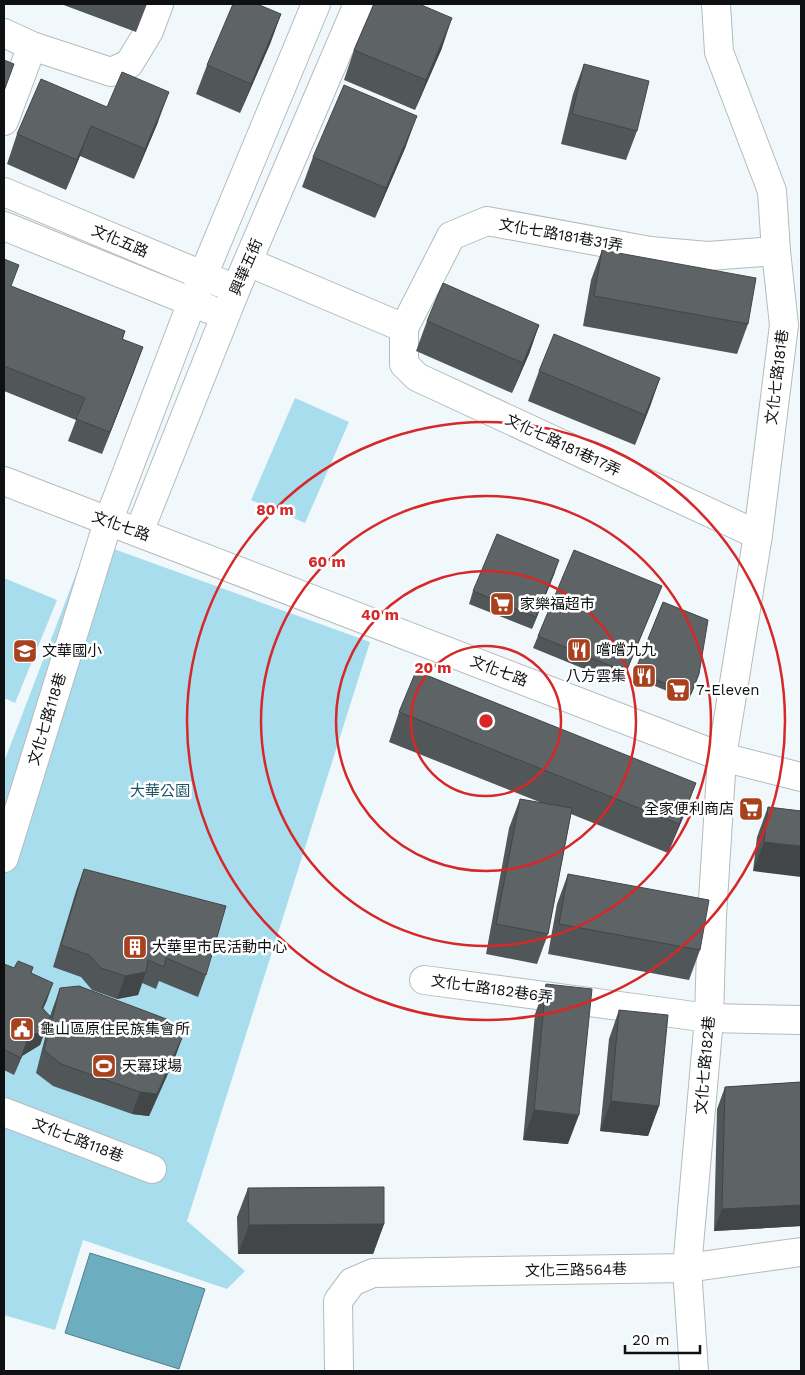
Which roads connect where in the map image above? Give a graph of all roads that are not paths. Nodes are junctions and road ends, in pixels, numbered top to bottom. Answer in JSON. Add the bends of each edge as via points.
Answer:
{"nodes":[{"id":1,"x":159,"y":4,"type":"edge"},
{"id":2,"x":316,"y":4,"type":"edge"},
{"id":3,"x":358,"y":4,"type":"edge"},
{"id":4,"x":716,"y":4,"type":"edge"},
{"id":5,"x":4,"y":33,"type":"edge"},
{"id":6,"x":32,"y":46,"type":"junction"},
{"id":7,"x":4,"y":121,"type":"edge"},
{"id":8,"x":4,"y":192,"type":"edge"},
{"id":9,"x":4,"y":226,"type":"edge"},
{"id":10,"x":776,"y":251,"type":"junction"},
{"id":11,"x":248,"y":262,"type":"junction"},
{"id":12,"x":204,"y":276,"type":"junction"},
{"id":13,"x":236,"y":289,"type":"junction"},
{"id":14,"x":192,"y":302,"type":"junction"},
{"id":15,"x":226,"y":316,"type":"junction"},
{"id":16,"x":404,"y":328,"type":"junction"},
{"id":17,"x":4,"y":481,"type":"edge"},
{"id":18,"x":108,"y":522,"type":"junction"},
{"id":19,"x":139,"y":532,"type":"junction"},
{"id":20,"x":758,"y":535,"type":"junction"},
{"id":21,"x":722,"y":757,"type":"junction"},
{"id":22,"x":801,"y":777,"type":"edge"},
{"id":23,"x":4,"y":858,"type":"edge"},
{"id":24,"x":424,"y":980,"type":"dead end"},
{"id":25,"x":710,"y":1018,"type":"junction"},
{"id":26,"x":801,"y":1020,"type":"edge"},
{"id":27,"x":4,"y":1112,"type":"edge"},
{"id":28,"x":152,"y":1169,"type":"dead end"},
{"id":29,"x":801,"y":1252,"type":"edge"},
{"id":30,"x":687,"y":1268,"type":"junction"},
{"id":31,"x":339,"y":1371,"type":"edge"},
{"id":32,"x":694,"y":1371,"type":"edge"}],
"edges":[{"from":1,"to":6,"type":"street","via":[[149,31],[129,64],[111,72]]},
{"from":2,"to":12,"type":"street"},
{"from":3,"to":11,"type":"street","name":"興華五街"},
{"from":4,"to":10,"type":"street","name":"文化七路181巷","via":[[719,52],[772,192]]},
{"from":5,"to":6,"type":"street"},
{"from":6,"to":7,"type":"street"},
{"from":8,"to":12,"type":"street","name":"文化五路"},
{"from":9,"to":14,"type":"street","name":"文化五路"},
{"from":10,"to":16,"type":"street","name":"文化七路181巷31弄","via":[[708,256],[650,251],[487,221],[451,236]]},
{"from":10,"to":20,"type":"street","name":"文化七路181巷","via":[[784,325]]},
{"from":11,"to":13,"type":"street","name":"興華五街"},
{"from":11,"to":16,"type":"street"},
{"from":12,"to":13,"type":"street","name":"文化五路"},
{"from":12,"to":14,"type":"street"},
{"from":13,"to":15,"type":"street","name":"興華五街"},
{"from":14,"to":15,"type":"street","name":"文化五路"},
{"from":14,"to":18,"type":"street"},
{"from":15,"to":19,"type":"street","name":"興華五街"},
{"from":16,"to":20,"type":"street","name":"文化七路181巷17弄","via":[[404,364],[417,378]]},
{"from":17,"to":18,"type":"street","name":"文化七路"},
{"from":18,"to":19,"type":"street","name":"文化七路"},
{"from":18,"to":23,"type":"street","name":"文化七路118巷"},
{"from":19,"to":21,"type":"street","name":"文化七路"},
{"from":20,"to":21,"type":"street","name":"文化七路181巷"},
{"from":21,"to":22,"type":"street","name":"文化七路"},
{"from":21,"to":25,"type":"street","name":"文化七路182巷","via":[[712,916]]},
{"from":24,"to":25,"type":"street","name":"文化七路182巷6弄"},
{"from":25,"to":26,"type":"street","name":"文化七路182巷6弄"},
{"from":25,"to":30,"type":"street","name":"文化七路182巷"},
{"from":27,"to":28,"type":"street","name":"文化七路118巷"},
{"from":29,"to":30,"type":"street","name":"文化三路564巷"},
{"from":30,"to":31,"type":"street","name":"文化三路564巷","via":[[373,1273],[352,1282],[338,1301]]},
{"from":30,"to":32,"type":"street","name":"文化七路182巷"}]}
